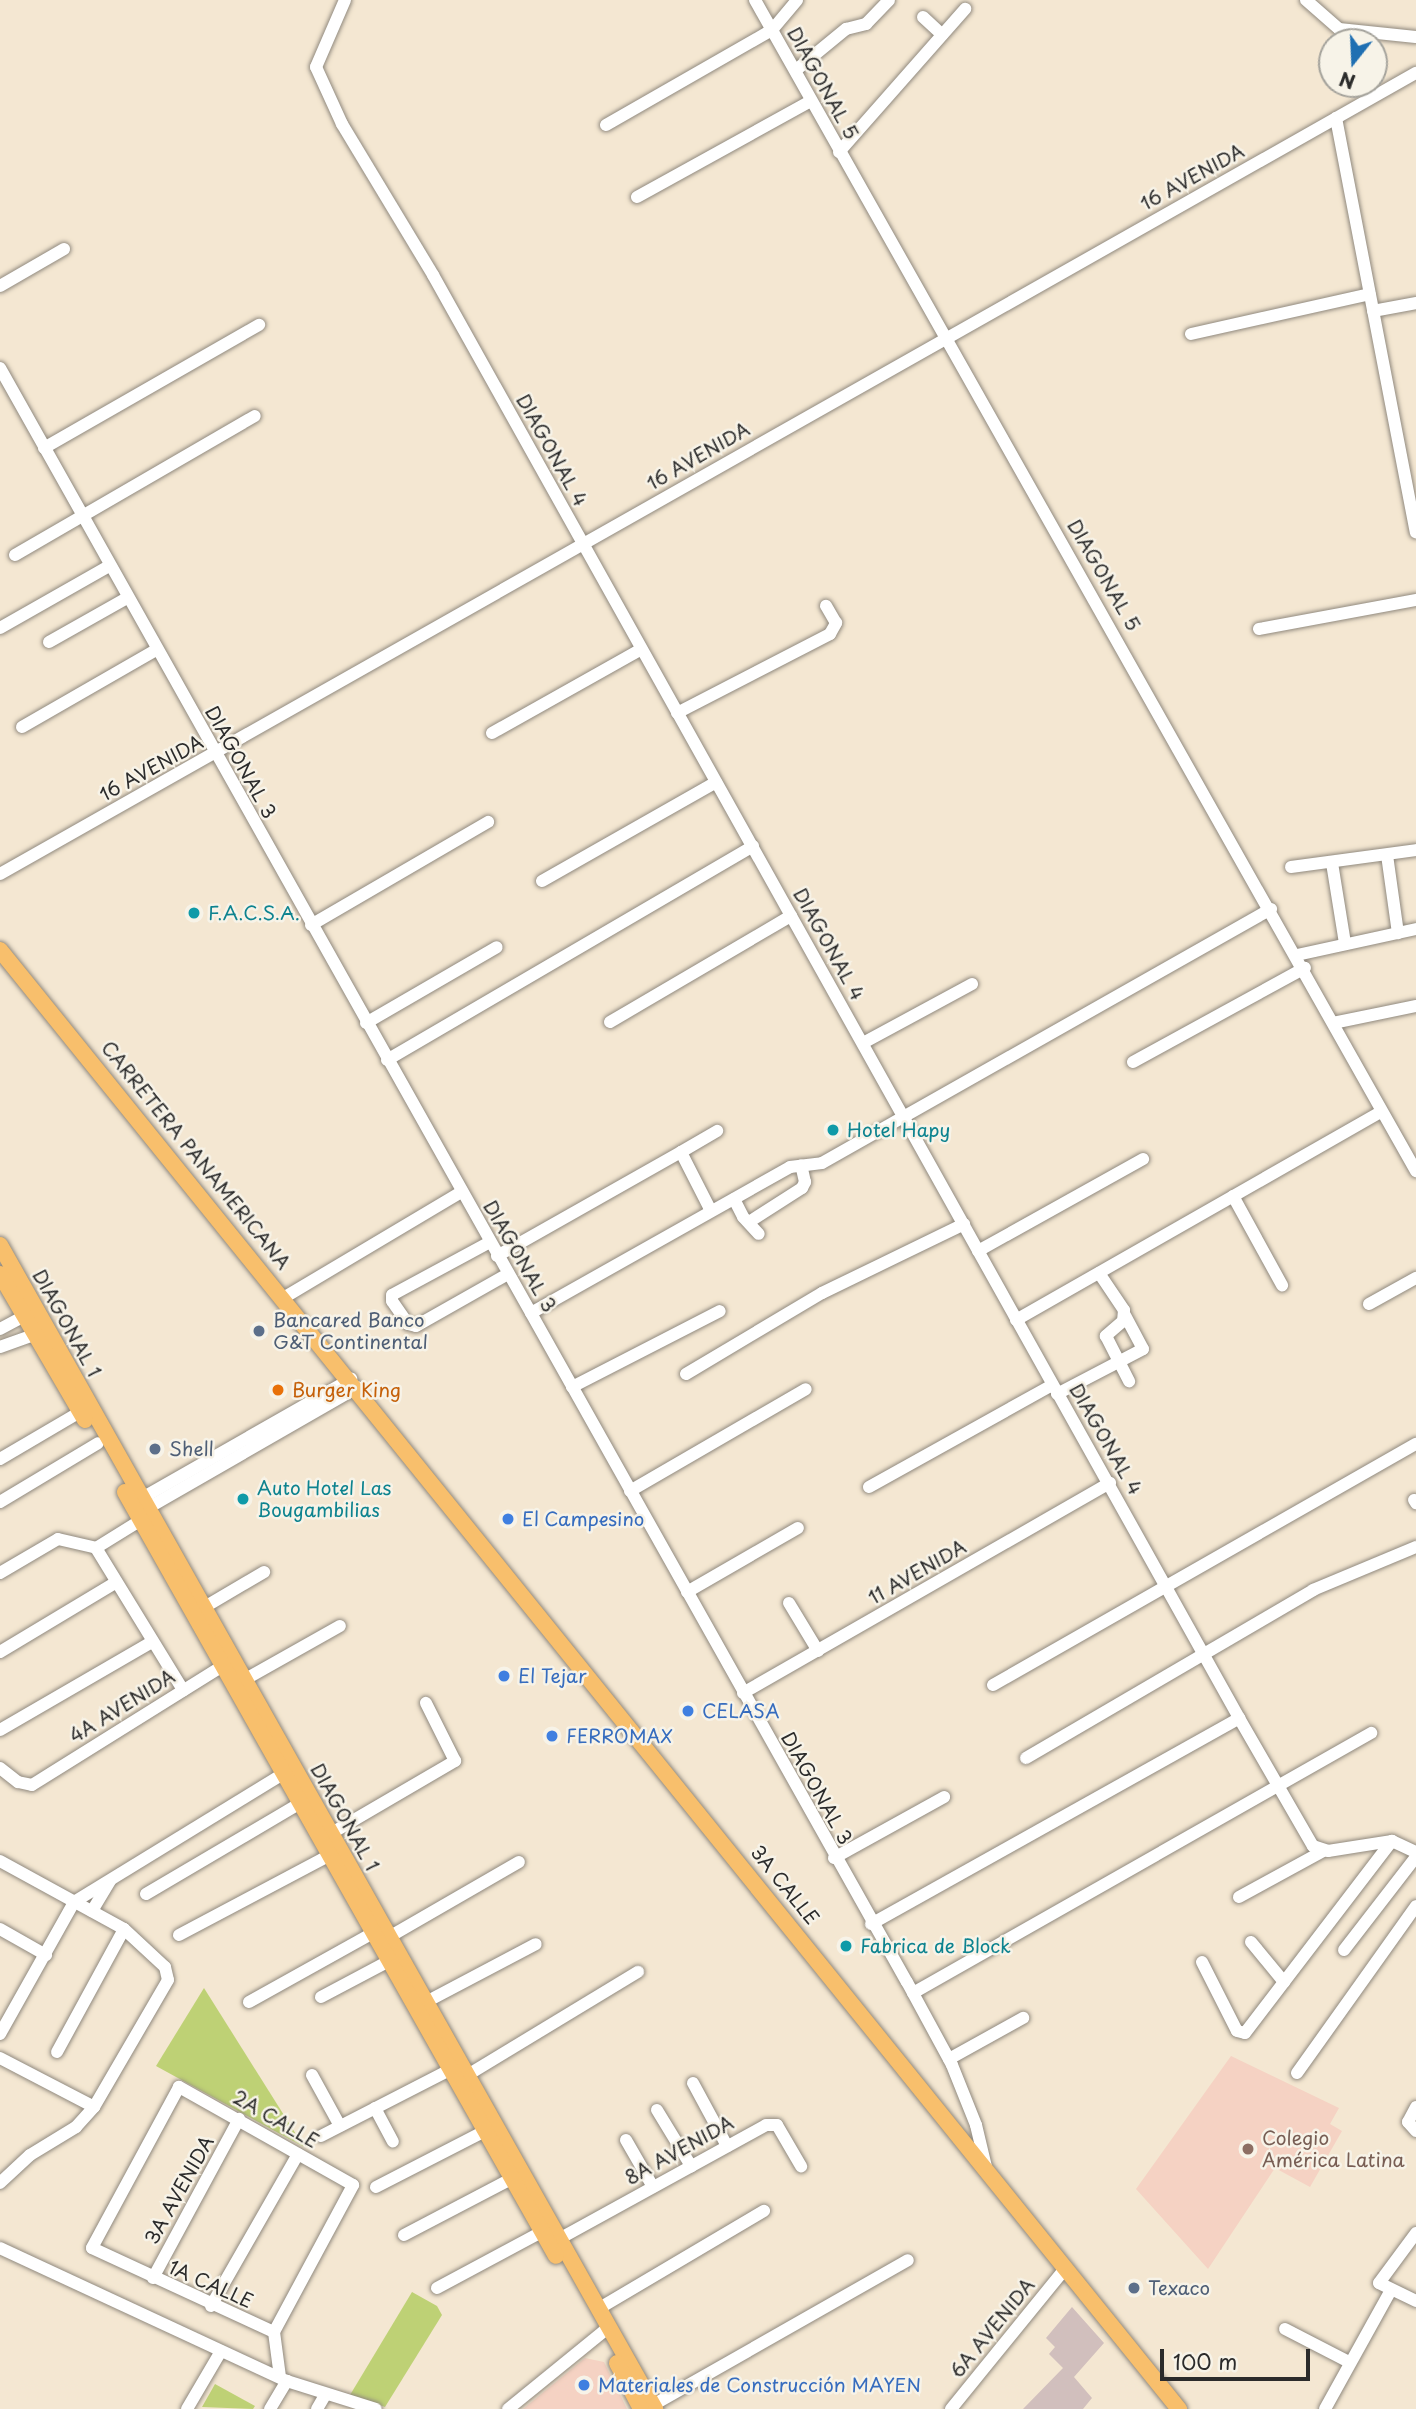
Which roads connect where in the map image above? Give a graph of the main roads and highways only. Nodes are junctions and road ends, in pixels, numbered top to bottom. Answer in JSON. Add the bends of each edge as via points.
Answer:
{"nodes":[{"id":1,"x":0,"y":950,"type":"edge"},
{"id":2,"x":0,"y":1245,"type":"edge"},
{"id":3,"x":0,"y":1274,"type":"edge"},
{"id":4,"x":29,"y":1314,"type":"junction"},
{"id":5,"x":41,"y":1332,"type":"junction"},
{"id":6,"x":354,"y":1383,"type":"joint"},
{"id":7,"x":141,"y":1510,"type":"junction"},
{"id":8,"x":227,"y":1663,"type":"junction"},
{"id":9,"x":288,"y":1771,"type":"junction"},
{"id":10,"x":381,"y":1933,"type":"junction"},
{"id":11,"x":457,"y":2073,"type":"junction"},
{"id":12,"x":529,"y":2197,"type":"junction"},
{"id":13,"x":555,"y":2240,"type":"junction"},
{"id":14,"x":605,"y":2330,"type":"junction"},
{"id":15,"x":649,"y":2408,"type":"edge"},
{"id":16,"x":1179,"y":2409,"type":"edge"}],
"edges":[{"from":1,"to":6,"type":"main road","name":"CARRETERA PANAMERICANA"},
{"from":2,"to":4,"type":"main road","name":"DIAGONAL 1"},
{"from":3,"to":4,"type":"main road","name":"DIAGONAL 1"},
{"from":4,"to":5,"type":"main road","name":"DIAGONAL 1"},
{"from":5,"to":7,"type":"main road","name":"DIAGONAL 1"},
{"from":5,"to":7,"type":"main road","name":"DIAGONAL 1","via":[[80,1412]]},
{"from":6,"to":16,"type":"main road","name":"3A CALLE","via":[[988,2171],[1063,2271]]},
{"from":7,"to":8,"type":"main road","name":"DIAGONAL 1"},
{"from":7,"to":8,"type":"main road","name":"DIAGONAL 1","via":[[203,1608]]},
{"from":8,"to":9,"type":"main road","name":"DIAGONAL 1"},
{"from":8,"to":9,"type":"main road","name":"DIAGONAL 1","via":[[244,1680]]},
{"from":9,"to":10,"type":"main road","name":"DIAGONAL 1","via":[[331,1833]]},
{"from":9,"to":10,"type":"main road","name":"DIAGONAL 1","via":[[299,1804],[328,1856]]},
{"from":10,"to":11,"type":"main road","name":"DIAGONAL 1","via":[[426,2002]]},
{"from":10,"to":11,"type":"main road","name":"DIAGONAL 1","via":[[387,1962]]},
{"from":11,"to":12,"type":"main road","name":"DIAGONAL 1"},
{"from":11,"to":12,"type":"main road","name":"DIAGONAL 1","via":[[483,2132]]},
{"from":12,"to":13,"type":"main road","name":"DIAGONAL 1"},
{"from":13,"to":14,"type":"main road","name":"DIAGONAL 1"},
{"from":13,"to":14,"type":"main road","name":"DIAGONAL 1","via":[[598,2309]]},
{"from":14,"to":15,"type":"main road","name":"DIAGONAL 1"}]}
